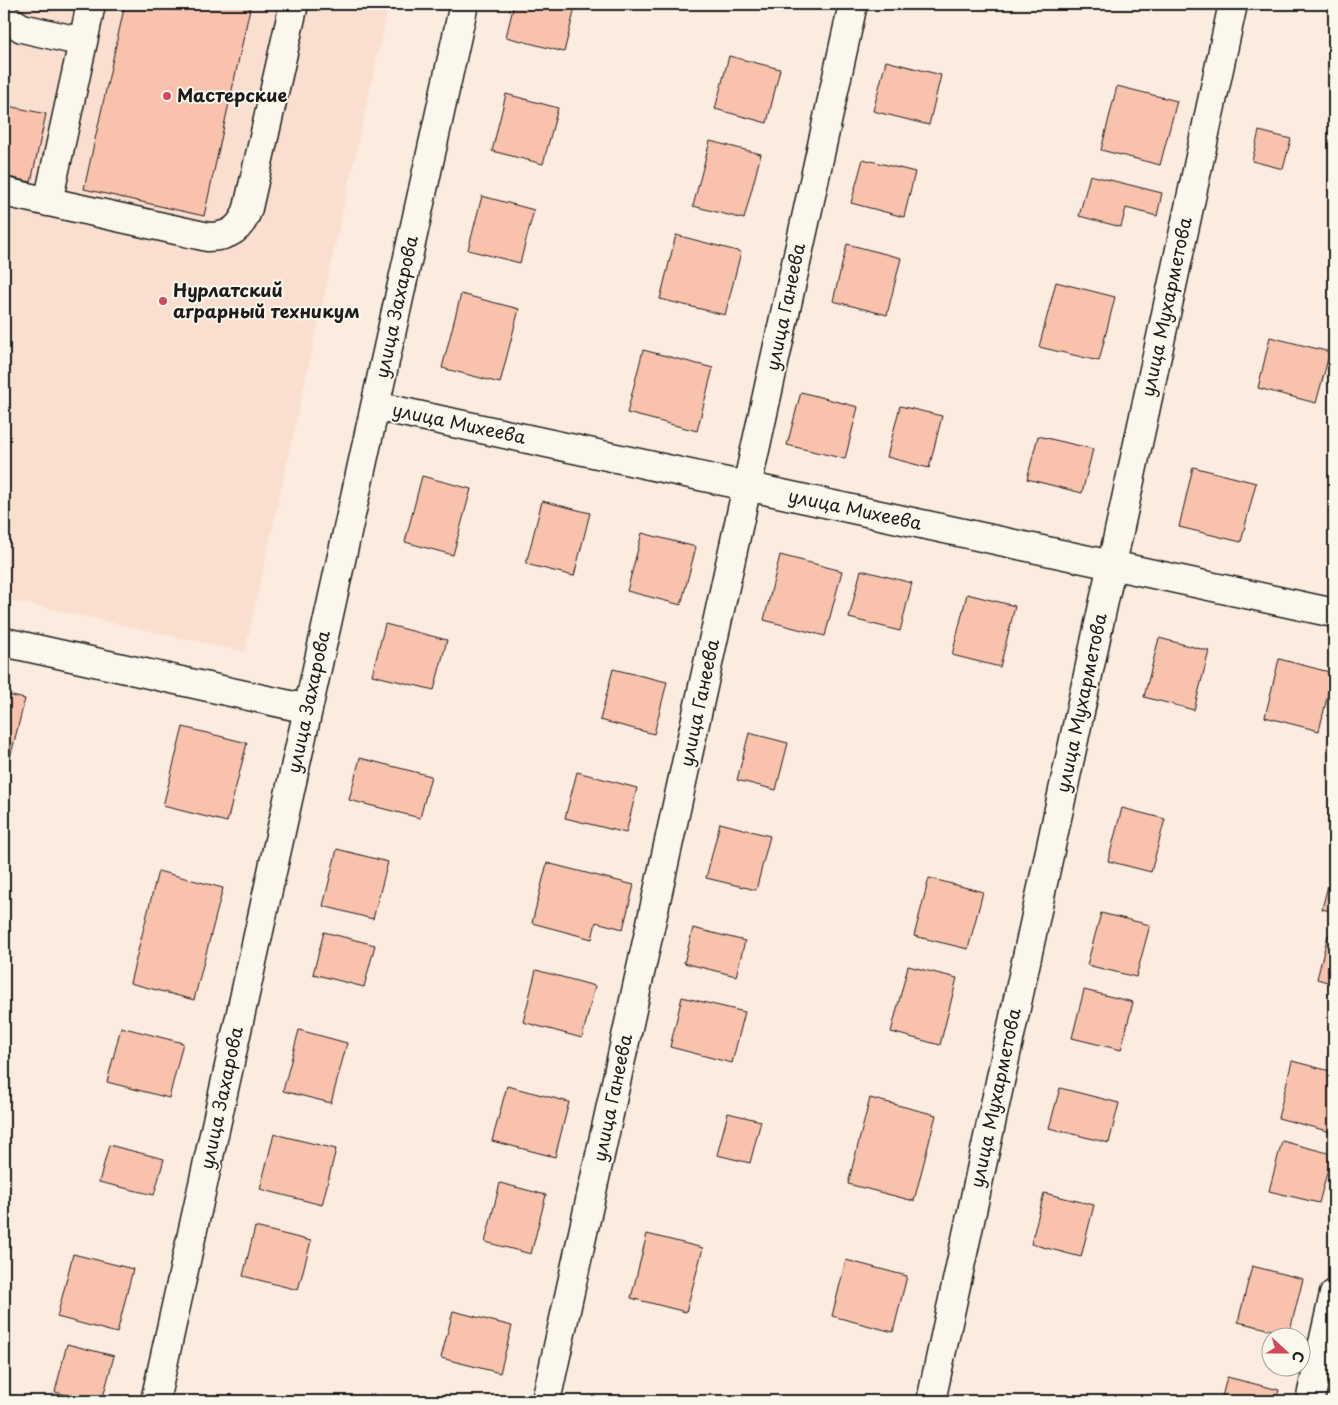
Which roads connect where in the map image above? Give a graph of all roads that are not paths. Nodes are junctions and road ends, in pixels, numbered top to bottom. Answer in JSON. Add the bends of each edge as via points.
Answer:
{"nodes":[{"id":1,"x":91,"y":4,"type":"edge"},
{"id":2,"x":294,"y":4,"type":"edge"},
{"id":3,"x":464,"y":4,"type":"edge"},
{"id":4,"x":853,"y":4,"type":"edge"},
{"id":5,"x":1233,"y":4,"type":"edge"},
{"id":6,"x":4,"y":17,"type":"edge"},
{"id":7,"x":83,"y":42,"type":"junction"},
{"id":8,"x":4,"y":192,"type":"edge"},
{"id":9,"x":48,"y":202,"type":"junction"},
{"id":10,"x":375,"y":406,"type":"junction"},
{"id":11,"x":747,"y":487,"type":"junction"},
{"id":12,"x":1112,"y":565,"type":"junction"},
{"id":13,"x":1334,"y":613,"type":"edge"},
{"id":14,"x":4,"y":642,"type":"edge"},
{"id":15,"x":308,"y":709,"type":"junction"},
{"id":16,"x":1334,"y":1294,"type":"edge"},
{"id":17,"x":155,"y":1401,"type":"edge"},
{"id":18,"x":546,"y":1401,"type":"edge"},
{"id":19,"x":931,"y":1401,"type":"edge"},
{"id":20,"x":1310,"y":1401,"type":"edge"}],
"edges":[{"from":1,"to":7,"type":"street"},
{"from":2,"to":9,"type":"street","via":[[248,208],[237,229],[219,237],[208,237]]},
{"from":3,"to":10,"type":"street","name":"улица Захарова"},
{"from":4,"to":11,"type":"street","name":"улица Ганеева"},
{"from":5,"to":12,"type":"street","name":"улица Мухарметова"},
{"from":6,"to":7,"type":"street","via":[[22,28]]},
{"from":7,"to":9,"type":"street"},
{"from":8,"to":9,"type":"street"},
{"from":10,"to":11,"type":"street","name":"улица Михеева"},
{"from":10,"to":15,"type":"street","name":"улица Захарова"},
{"from":11,"to":12,"type":"street","name":"улица Михеева"},
{"from":11,"to":18,"type":"street","name":"улица Ганеева"},
{"from":12,"to":13,"type":"street","name":"улица Михеева"},
{"from":12,"to":19,"type":"street","name":"улица Мухарметова"},
{"from":14,"to":15,"type":"street"},
{"from":15,"to":17,"type":"street","name":"улица Захарова"},
{"from":16,"to":20,"type":"street"}]}
